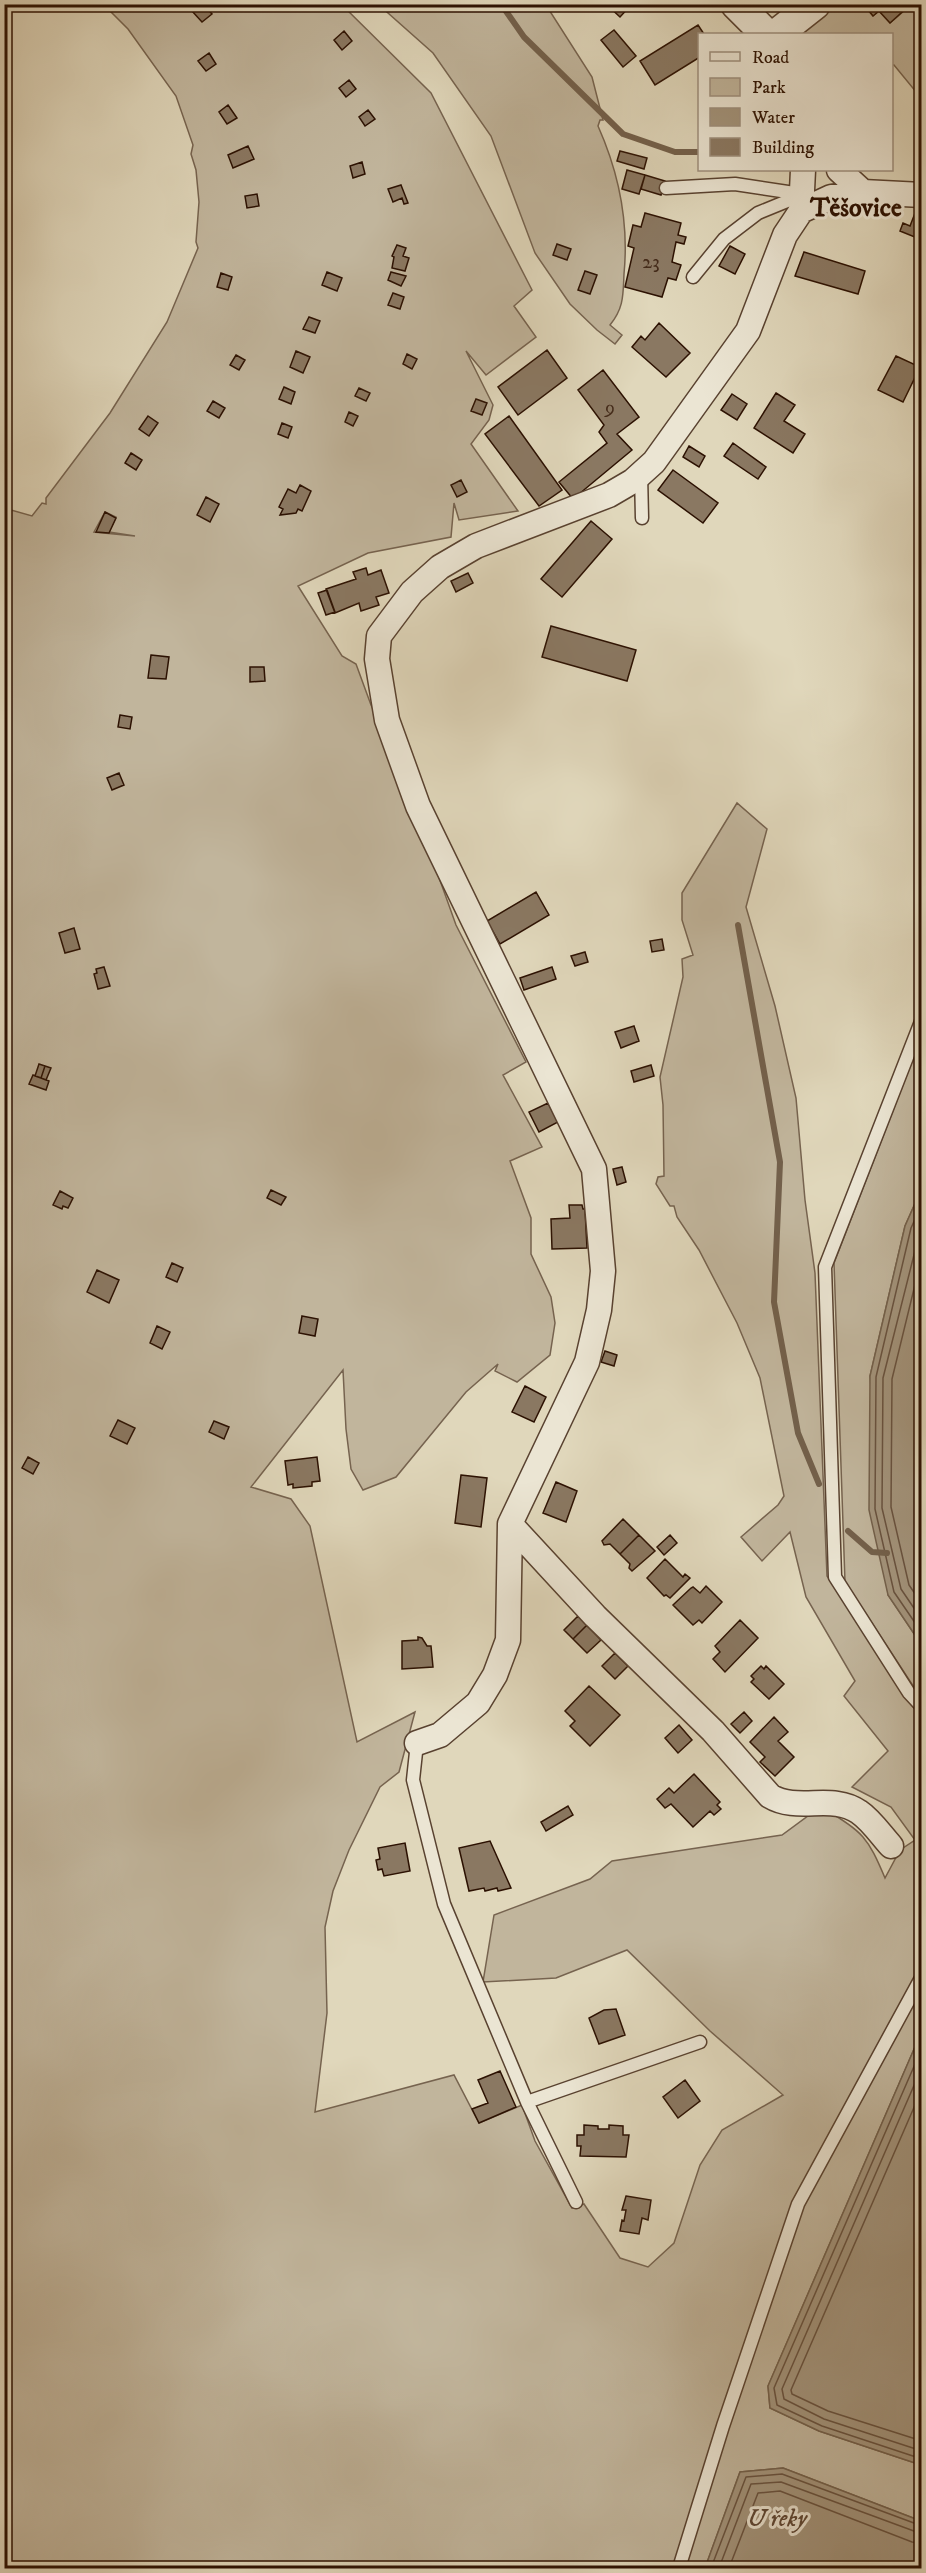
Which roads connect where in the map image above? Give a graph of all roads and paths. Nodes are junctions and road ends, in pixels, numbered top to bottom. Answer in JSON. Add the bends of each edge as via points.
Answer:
{"nodes":[{"id":1,"x":736,"y":4,"type":"edge"},
{"id":2,"x":815,"y":4,"type":"edge"},
{"id":3,"x":765,"y":33,"type":"edge"},
{"id":4,"x":778,"y":33,"type":"edge"},
{"id":5,"x":803,"y":171,"type":"edge"},
{"id":6,"x":840,"y":171,"type":"edge"},
{"id":7,"x":666,"y":188,"type":"dead end"},
{"id":8,"x":863,"y":192,"type":"junction"},
{"id":9,"x":921,"y":195,"type":"edge"},
{"id":10,"x":802,"y":203,"type":"junction"},
{"id":11,"x":693,"y":277,"type":"dead end"},
{"id":12,"x":641,"y":473,"type":"junction"},
{"id":13,"x":642,"y":518,"type":"dead end"},
{"id":14,"x":921,"y":1020,"type":"edge"},
{"id":15,"x":510,"y":1524,"type":"junction"},
{"id":16,"x":921,"y":1707,"type":"edge"},
{"id":17,"x":417,"y":1743,"type":"joint"},
{"id":18,"x":891,"y":1846,"type":"dead end"},
{"id":19,"x":921,"y":1976,"type":"edge"},
{"id":20,"x":700,"y":2042,"type":"dead end"},
{"id":21,"x":527,"y":2102,"type":"junction"},
{"id":22,"x":576,"y":2202,"type":"dead end"},
{"id":23,"x":679,"y":2568,"type":"edge"}],
"edges":[{"from":1,"to":3,"type":"street"},
{"from":2,"to":4,"type":"street"},
{"from":5,"to":10,"type":"street"},
{"from":6,"to":8,"type":"street"},
{"from":7,"to":10,"type":"lane","via":[[735,184]]},
{"from":8,"to":9,"type":"street"},
{"from":8,"to":10,"type":"street"},
{"from":10,"to":11,"type":"lane","via":[[758,213],[724,239]]},
{"from":10,"to":12,"type":"street","via":[[785,235],[748,331],[654,462]]},
{"from":12,"to":13,"type":"lane"},
{"from":12,"to":15,"type":"street","via":[[609,495],[476,546],[440,567],[412,592],[379,636],[377,659],[387,720],[418,806],[594,1169],[603,1271],[587,1362]]},
{"from":14,"to":16,"type":"lane","via":[[825,1267],[835,1577]]},
{"from":15,"to":17,"type":"street","via":[[508,1640],[495,1675],[478,1703],[440,1735]]},
{"from":15,"to":18,"type":"street","via":[[595,1616],[713,1731],[770,1796],[780,1802],[840,1803],[860,1812]]},
{"from":17,"to":21,"type":"lane","via":[[413,1780],[444,1904]]},
{"from":19,"to":23,"type":"lane","via":[[798,2204]]},
{"from":20,"to":21,"type":"lane"},
{"from":21,"to":22,"type":"lane"}]}
